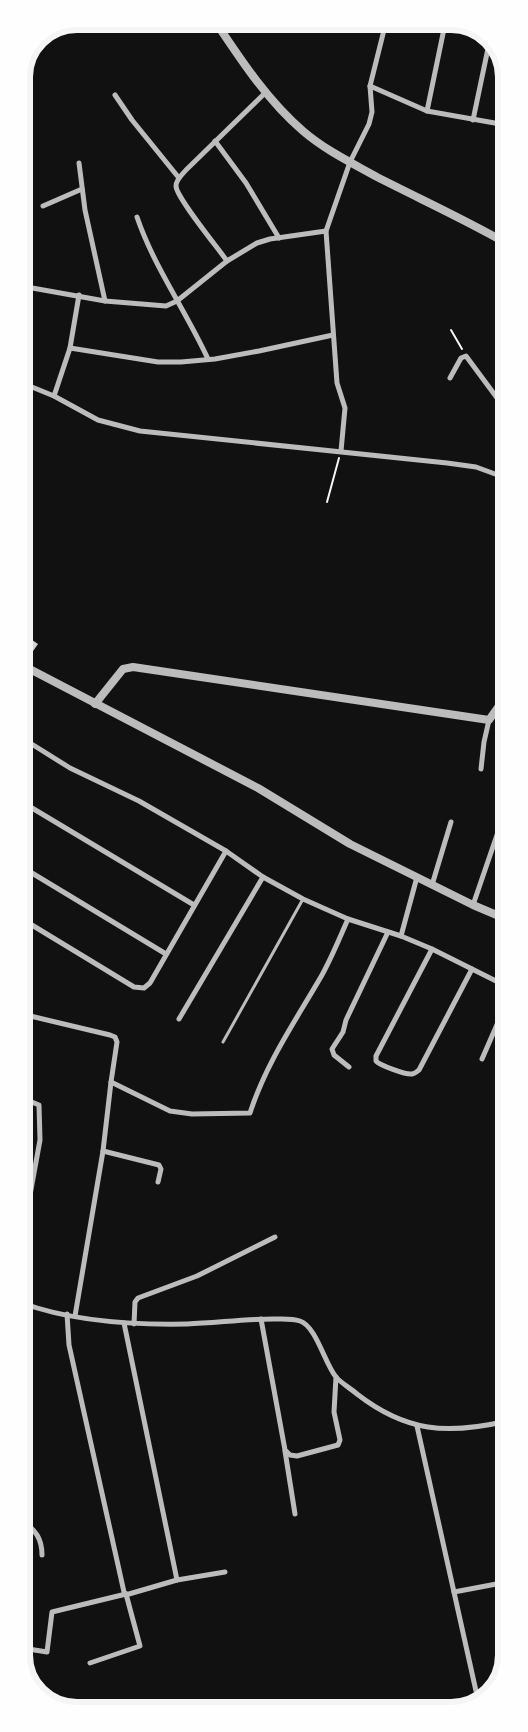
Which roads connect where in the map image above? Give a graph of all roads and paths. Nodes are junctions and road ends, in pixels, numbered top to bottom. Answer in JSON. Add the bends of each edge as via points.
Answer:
{"nodes":[{"id":1,"x":221,"y":30,"type":"edge"},
{"id":2,"x":384,"y":30,"type":"edge"},
{"id":3,"x":444,"y":30,"type":"edge"},
{"id":4,"x":488,"y":48,"type":"edge"},
{"id":5,"x":370,"y":86,"type":"junction"},
{"id":6,"x":266,"y":92,"type":"junction"},
{"id":7,"x":115,"y":95,"type":"dead end"},
{"id":8,"x":427,"y":111,"type":"junction"},
{"id":9,"x":473,"y":120,"type":"junction"},
{"id":10,"x":498,"y":124,"type":"edge"},
{"id":11,"x":215,"y":141,"type":"junction"},
{"id":12,"x":350,"y":162,"type":"junction"},
{"id":13,"x":79,"y":163,"type":"dead end"},
{"id":14,"x":179,"y":178,"type":"junction"},
{"id":15,"x":82,"y":189,"type":"junction"},
{"id":16,"x":43,"y":206,"type":"dead end"},
{"id":17,"x":137,"y":216,"type":"dead end"},
{"id":18,"x":326,"y":231,"type":"junction"},
{"id":19,"x":279,"y":238,"type":"junction"},
{"id":20,"x":498,"y":239,"type":"edge"},
{"id":21,"x":227,"y":261,"type":"junction"},
{"id":22,"x":30,"y":287,"type":"edge"},
{"id":23,"x":79,"y":295,"type":"junction"},
{"id":24,"x":105,"y":301,"type":"junction"},
{"id":25,"x":177,"y":301,"type":"junction"},
{"id":26,"x":451,"y":330,"type":"dead end"},
{"id":27,"x":333,"y":335,"type":"junction"},
{"id":28,"x":70,"y":348,"type":"junction"},
{"id":29,"x":466,"y":356,"type":"junction"},
{"id":30,"x":208,"y":359,"type":"junction"},
{"id":31,"x":450,"y":378,"type":"dead end"},
{"id":32,"x":30,"y":386,"type":"edge"},
{"id":33,"x":54,"y":396,"type":"junction"},
{"id":34,"x":498,"y":399,"type":"edge"},
{"id":35,"x":341,"y":451,"type":"junction"},
{"id":36,"x":498,"y":475,"type":"edge"},
{"id":37,"x":327,"y":502,"type":"dead end"},
{"id":38,"x":30,"y":672,"type":"edge"},
{"id":39,"x":95,"y":704,"type":"junction"},
{"id":40,"x":498,"y":707,"type":"edge"},
{"id":41,"x":488,"y":720,"type":"junction"},
{"id":42,"x":30,"y":743,"type":"edge"},
{"id":43,"x":481,"y":769,"type":"dead end"},
{"id":44,"x":30,"y":807,"type":"edge"},
{"id":45,"x":451,"y":822,"type":"dead end"},
{"id":46,"x":498,"y":832,"type":"dead end"},
{"id":47,"x":226,"y":851,"type":"junction"},
{"id":48,"x":30,"y":872,"type":"edge"},
{"id":49,"x":263,"y":877,"type":"junction"},
{"id":50,"x":417,"y":877,"type":"junction"},
{"id":51,"x":432,"y":885,"type":"junction"},
{"id":52,"x":303,"y":899,"type":"junction"},
{"id":53,"x":194,"y":905,"type":"junction"},
{"id":54,"x":473,"y":905,"type":"junction"},
{"id":55,"x":498,"y":916,"type":"edge"},
{"id":56,"x":348,"y":919,"type":"junction"},
{"id":57,"x":30,"y":925,"type":"edge"},
{"id":58,"x":388,"y":932,"type":"junction"},
{"id":59,"x":401,"y":936,"type":"junction"},
{"id":60,"x":432,"y":949,"type":"junction"},
{"id":61,"x":166,"y":954,"type":"junction"},
{"id":62,"x":472,"y":969,"type":"junction"},
{"id":63,"x":498,"y":982,"type":"edge"},
{"id":64,"x":30,"y":1016,"type":"edge"},
{"id":65,"x":179,"y":1019,"type":"dead end"},
{"id":66,"x":498,"y":1022,"type":"edge"},
{"id":67,"x":223,"y":1042,"type":"dead end"},
{"id":68,"x":482,"y":1059,"type":"dead end"},
{"id":69,"x":350,"y":1067,"type":"dead end"},
{"id":70,"x":111,"y":1082,"type":"junction"},
{"id":71,"x":30,"y":1101,"type":"edge"},
{"id":72,"x":103,"y":1150,"type":"junction"},
{"id":73,"x":158,"y":1182,"type":"dead end"},
{"id":74,"x":30,"y":1195,"type":"edge"},
{"id":75,"x":275,"y":1237,"type":"dead end"},
{"id":76,"x":30,"y":1305,"type":"edge"},
{"id":77,"x":67,"y":1314,"type":"junction"},
{"id":78,"x":75,"y":1316,"type":"junction"},
{"id":79,"x":262,"y":1319,"type":"junction"},
{"id":80,"x":124,"y":1323,"type":"junction"},
{"id":81,"x":134,"y":1324,"type":"junction"},
{"id":82,"x":336,"y":1377,"type":"junction"},
{"id":83,"x":498,"y":1423,"type":"edge"},
{"id":84,"x":417,"y":1426,"type":"junction"},
{"id":85,"x":285,"y":1450,"type":"junction"},
{"id":86,"x":295,"y":1514,"type":"dead end"},
{"id":87,"x":30,"y":1526,"type":"edge"},
{"id":88,"x":42,"y":1556,"type":"dead end"},
{"id":89,"x":225,"y":1572,"type":"dead end"},
{"id":90,"x":178,"y":1580,"type":"junction"},
{"id":91,"x":498,"y":1584,"type":"edge"},
{"id":92,"x":454,"y":1592,"type":"junction"},
{"id":93,"x":126,"y":1594,"type":"junction"},
{"id":94,"x":30,"y":1649,"type":"edge"},
{"id":95,"x":90,"y":1663,"type":"dead end"},
{"id":96,"x":477,"y":1694,"type":"edge"}],
"edges":[{"from":1,"to":6,"type":"street"},
{"from":2,"to":5,"type":"street"},
{"from":3,"to":8,"type":"street"},
{"from":4,"to":9,"type":"street"},
{"from":5,"to":8,"type":"street"},
{"from":5,"to":12,"type":"street","via":[[372,112],[369,124]]},
{"from":6,"to":11,"type":"street"},
{"from":6,"to":12,"type":"street","via":[[303,131]]},
{"from":7,"to":14,"type":"street"},
{"from":8,"to":9,"type":"street"},
{"from":9,"to":10,"type":"street"},
{"from":11,"to":14,"type":"street"},
{"from":11,"to":19,"type":"street","via":[[246,183]]},
{"from":12,"to":18,"type":"street"},
{"from":12,"to":20,"type":"street"},
{"from":13,"to":15,"type":"street"},
{"from":14,"to":21,"type":"street","via":[[176,190],[180,197]]},
{"from":15,"to":16,"type":"street"},
{"from":15,"to":24,"type":"street"},
{"from":17,"to":25,"type":"street"},
{"from":18,"to":19,"type":"street"},
{"from":18,"to":27,"type":"street"},
{"from":19,"to":21,"type":"street","via":[[257,243]]},
{"from":21,"to":25,"type":"street"},
{"from":22,"to":23,"type":"street"},
{"from":23,"to":24,"type":"street"},
{"from":23,"to":28,"type":"street"},
{"from":24,"to":25,"type":"street","via":[[166,306]]},
{"from":25,"to":30,"type":"street"},
{"from":26,"to":29,"type":"path"},
{"from":27,"to":30,"type":"street","via":[[259,352]]},
{"from":27,"to":35,"type":"street","via":[[337,383],[345,408]]},
{"from":28,"to":30,"type":"street","via":[[158,362]]},
{"from":28,"to":33,"type":"street"},
{"from":29,"to":31,"type":"street","via":[[461,358]]},
{"from":29,"to":34,"type":"street"},
{"from":32,"to":33,"type":"street"},
{"from":33,"to":35,"type":"street","via":[[98,420],[140,431]]},
{"from":35,"to":36,"type":"street","via":[[476,467]]},
{"from":35,"to":37,"type":"path"},
{"from":38,"to":39,"type":"street"},
{"from":39,"to":41,"type":"street","via":[[123,669],[133,667]]},
{"from":39,"to":50,"type":"street","via":[[258,788],[350,844]]},
{"from":40,"to":41,"type":"street"},
{"from":41,"to":43,"type":"street"},
{"from":42,"to":47,"type":"street","via":[[70,768],[139,801]]},
{"from":44,"to":53,"type":"street"},
{"from":45,"to":51,"type":"street"},
{"from":46,"to":54,"type":"street"},
{"from":47,"to":49,"type":"street"},
{"from":47,"to":53,"type":"street"},
{"from":48,"to":61,"type":"street"},
{"from":49,"to":52,"type":"street"},
{"from":49,"to":65,"type":"street"},
{"from":50,"to":51,"type":"street"},
{"from":50,"to":59,"type":"street"},
{"from":51,"to":54,"type":"street"},
{"from":52,"to":56,"type":"street"},
{"from":52,"to":67,"type":"lane"},
{"from":53,"to":61,"type":"street"},
{"from":54,"to":55,"type":"street"},
{"from":56,"to":58,"type":"street"},
{"from":56,"to":70,"type":"street","via":[[324,972],[288,1031],[258,1090],[250,1113],[170,1111]]},
{"from":57,"to":61,"type":"street","via":[[134,987],[144,988],[150,983]]},
{"from":58,"to":59,"type":"street"},
{"from":58,"to":69,"type":"street","via":[[343,1032],[332,1049],[334,1055]]},
{"from":59,"to":60,"type":"street"},
{"from":60,"to":62,"type":"street"},
{"from":60,"to":62,"type":"street","via":[[376,1056],[380,1065],[411,1074],[419,1070]]},
{"from":62,"to":63,"type":"street"},
{"from":64,"to":70,"type":"street","via":[[115,1037]]},
{"from":66,"to":68,"type":"street"},
{"from":70,"to":72,"type":"street"},
{"from":71,"to":74,"type":"street","via":[[39,1105],[40,1140]]},
{"from":72,"to":73,"type":"street","via":[[159,1165],[162,1169]]},
{"from":72,"to":78,"type":"street"},
{"from":75,"to":81,"type":"street","via":[[197,1276],[138,1298]]},
{"from":76,"to":77,"type":"street"},
{"from":77,"to":78,"type":"street"},
{"from":77,"to":93,"type":"street","via":[[69,1345]]},
{"from":78,"to":80,"type":"street"},
{"from":79,"to":81,"type":"street"},
{"from":79,"to":82,"type":"street","via":[[302,1322],[310,1329]]},
{"from":79,"to":85,"type":"street"},
{"from":80,"to":81,"type":"street"},
{"from":80,"to":90,"type":"street"},
{"from":82,"to":84,"type":"street","via":[[375,1408]]},
{"from":82,"to":85,"type":"street","via":[[334,1412],[340,1440],[338,1446],[297,1456]]},
{"from":83,"to":84,"type":"street","via":[[452,1428]]},
{"from":84,"to":92,"type":"street"},
{"from":85,"to":86,"type":"street"},
{"from":87,"to":88,"type":"street","via":[[39,1535]]},
{"from":89,"to":90,"type":"street"},
{"from":90,"to":93,"type":"street"},
{"from":91,"to":92,"type":"street"},
{"from":92,"to":96,"type":"street"},
{"from":93,"to":94,"type":"street","via":[[52,1612],[47,1652]]},
{"from":93,"to":95,"type":"street","via":[[140,1646]]}]}
